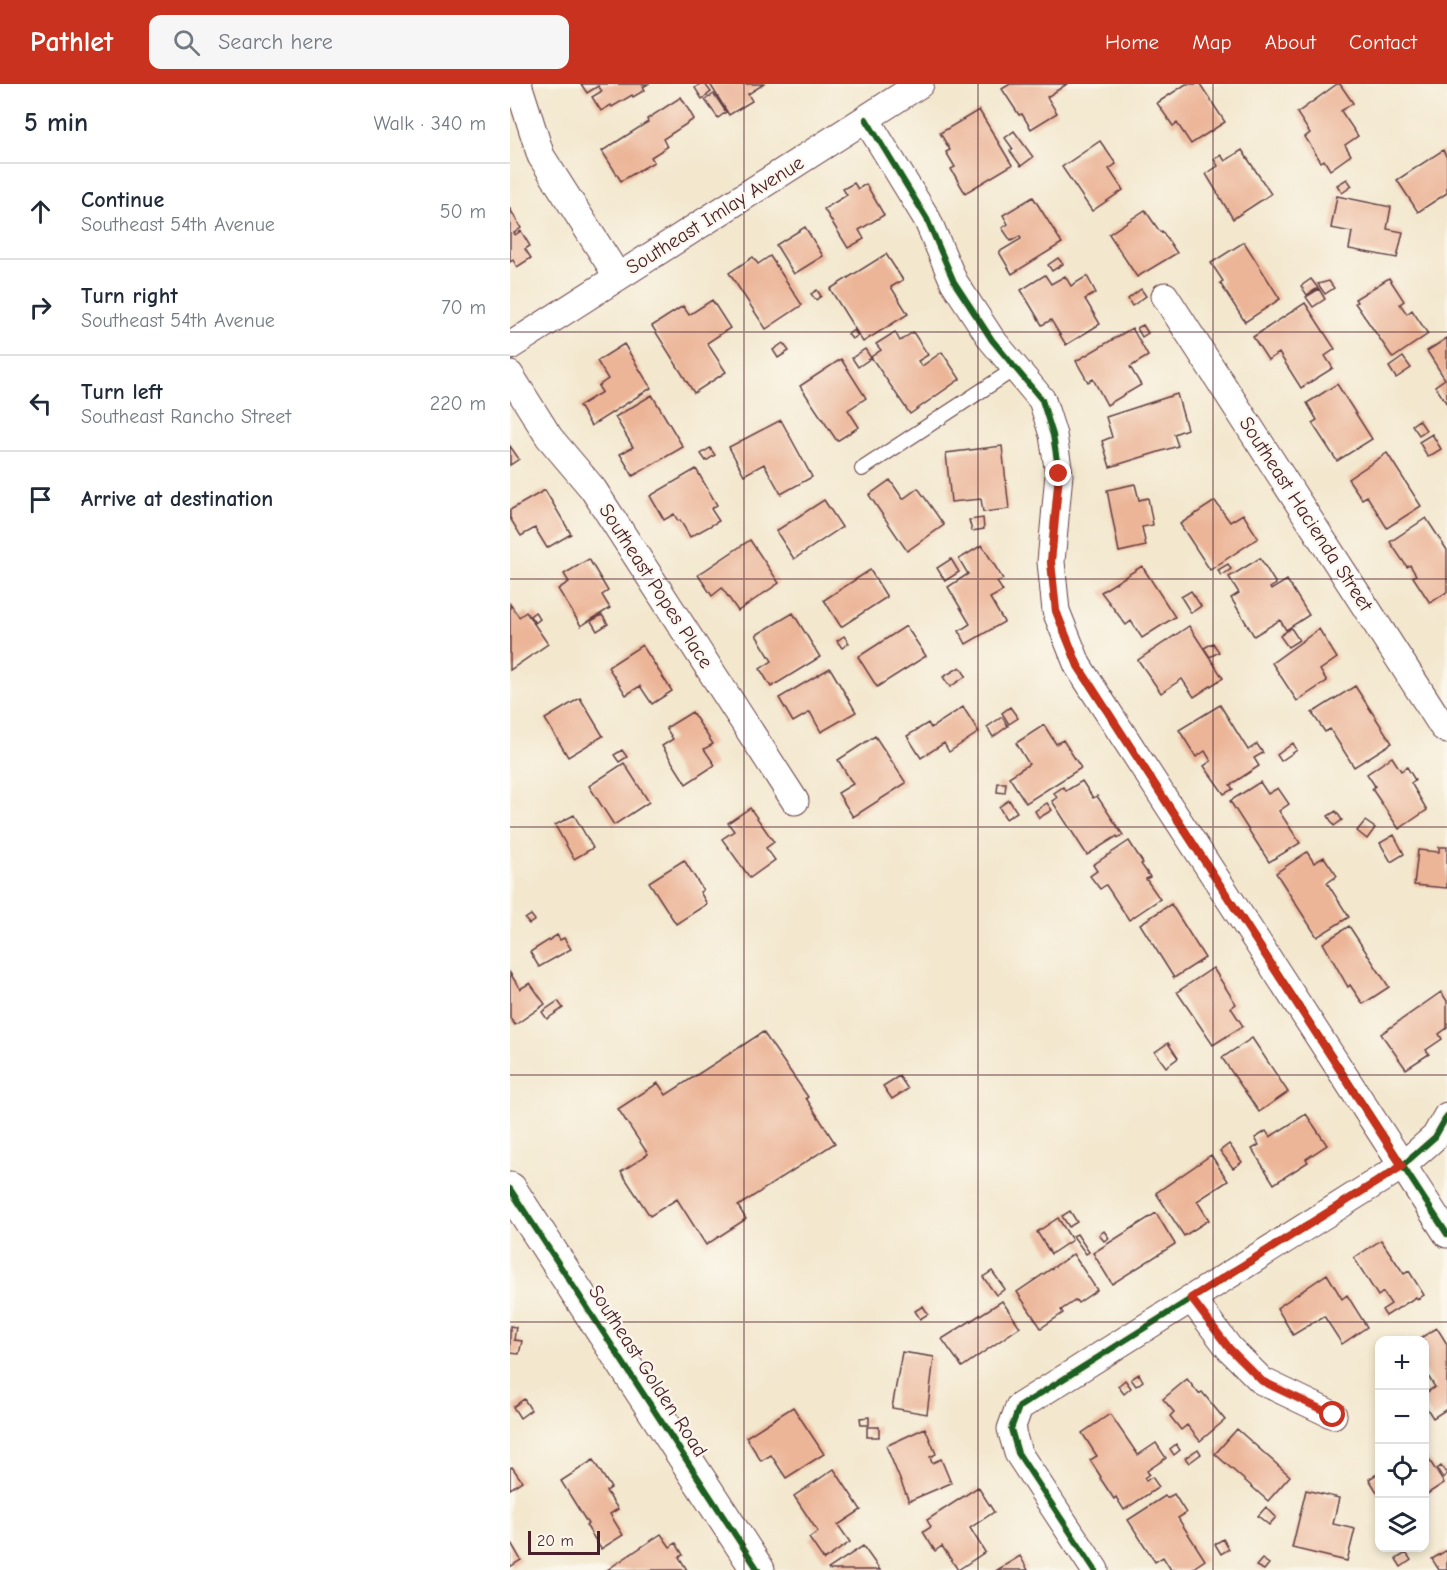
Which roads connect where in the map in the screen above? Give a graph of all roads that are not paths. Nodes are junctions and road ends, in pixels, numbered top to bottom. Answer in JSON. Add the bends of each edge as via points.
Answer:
{"nodes":[{"id":1,"x":518,"y":84,"type":"edge"},
{"id":2,"x":920,"y":84,"type":"edge"},
{"id":3,"x":866,"y":119,"type":"junction"},
{"id":4,"x":618,"y":277,"type":"junction"},
{"id":5,"x":1165,"y":296,"type":"dead end"},
{"id":6,"x":510,"y":346,"type":"edge"},
{"id":7,"x":1016,"y":368,"type":"junction"},
{"id":8,"x":510,"y":375,"type":"edge"},
{"id":9,"x":862,"y":469,"type":"dead end"},
{"id":10,"x":1447,"y":730,"type":"edge"},
{"id":11,"x":795,"y":801,"type":"dead end"},
{"id":12,"x":1447,"y":1116,"type":"edge"},
{"id":13,"x":1402,"y":1166,"type":"junction"},
{"id":14,"x":510,"y":1189,"type":"edge"},
{"id":15,"x":1447,"y":1234,"type":"edge"},
{"id":16,"x":1191,"y":1298,"type":"junction"},
{"id":17,"x":1333,"y":1415,"type":"dead end"},
{"id":18,"x":758,"y":1570,"type":"edge"},
{"id":19,"x":1095,"y":1570,"type":"edge"}],
"edges":[{"from":1,"to":4,"type":"street","via":[[541,156]]},
{"from":2,"to":3,"type":"street","name":"Southeast Imlay Avenue"},
{"from":3,"to":4,"type":"street","name":"Southeast Imlay Avenue"},
{"from":3,"to":7,"type":"street","via":[[927,219],[954,282],[992,340]]},
{"from":4,"to":6,"type":"street","name":"Southeast Imlay Avenue"},
{"from":5,"to":10,"type":"street","name":"Southeast Hacienda Street"},
{"from":7,"to":9,"type":"lane"},
{"from":7,"to":13,"type":"street","via":[[1042,400],[1053,435],[1059,474],[1051,562],[1056,611],[1078,666]]},
{"from":8,"to":11,"type":"street","name":"Southeast Popes Place","via":[[549,437],[593,489]]},
{"from":12,"to":13,"type":"street","via":[[1435,1137]]},
{"from":13,"to":15,"type":"street"},
{"from":13,"to":16,"type":"street"},
{"from":14,"to":18,"type":"street","name":"Southeast Golden Road"},
{"from":16,"to":17,"type":"street","via":[[1229,1348],[1262,1381]]},
{"from":16,"to":19,"type":"street","via":[[1019,1407],[1011,1429],[1018,1453]]}]}
